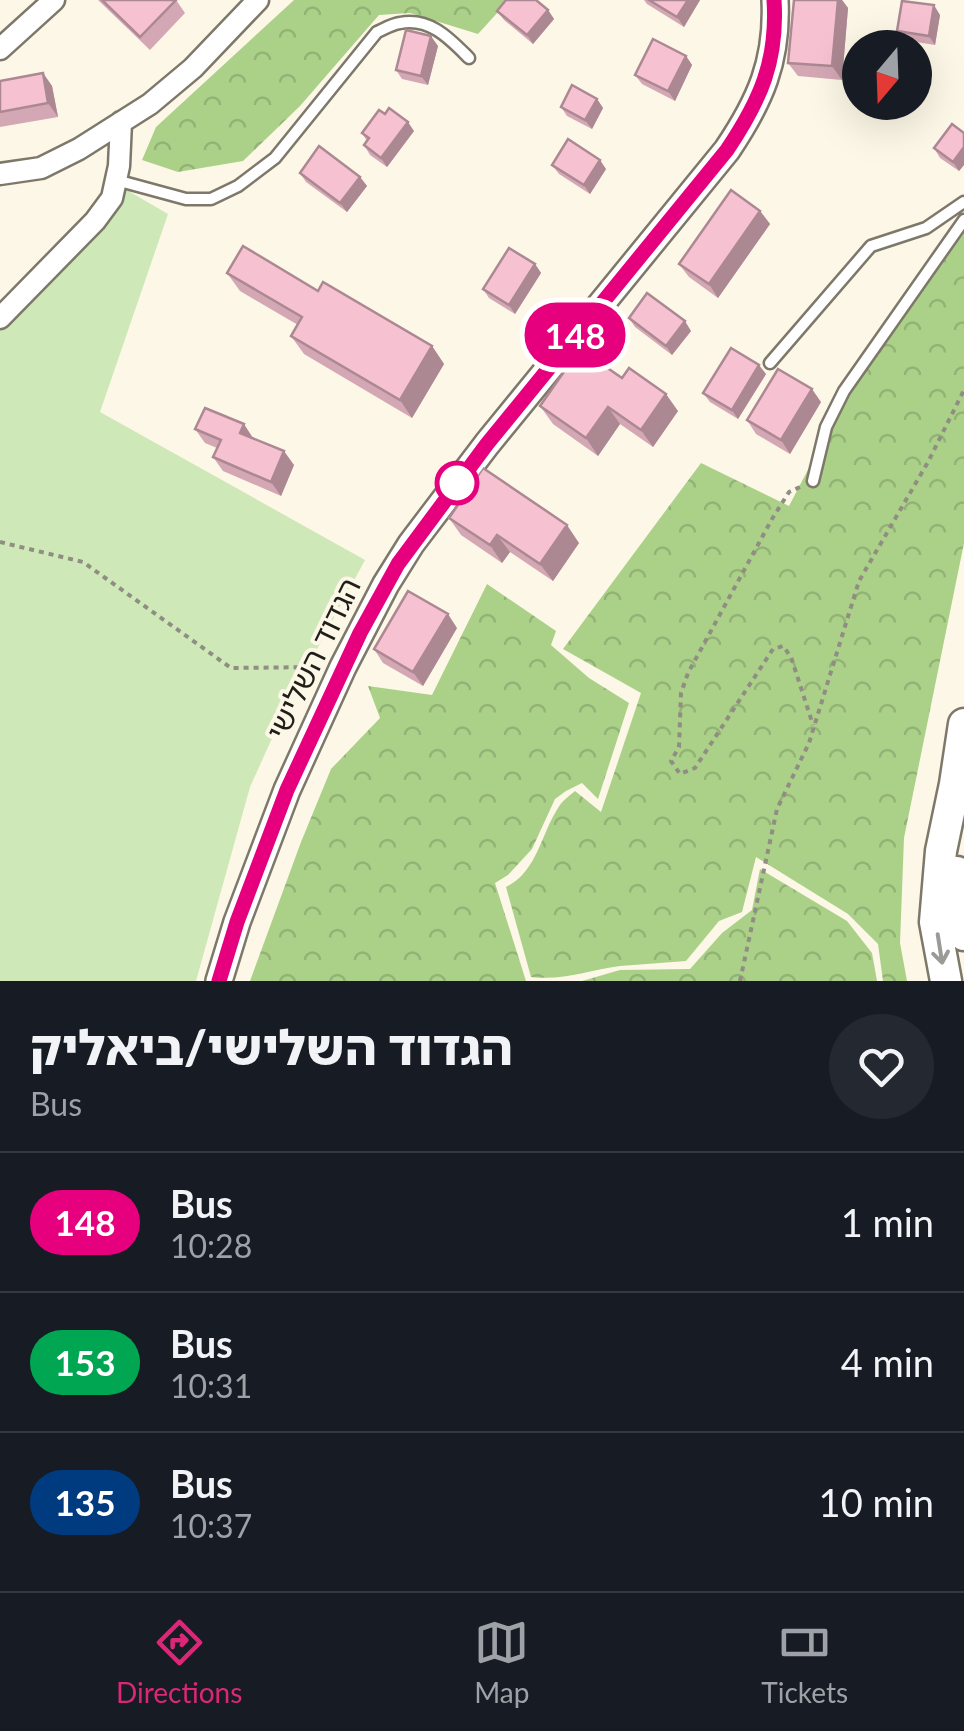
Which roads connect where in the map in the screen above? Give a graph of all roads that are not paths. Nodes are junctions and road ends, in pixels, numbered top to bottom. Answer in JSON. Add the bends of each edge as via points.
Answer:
{"nodes":[{"id":1,"x":54,"y":0,"type":"edge"},
{"id":2,"x":258,"y":0,"type":"edge"},
{"id":3,"x":774,"y":0,"type":"edge"},
{"id":4,"x":0,"y":49,"type":"edge"},
{"id":5,"x":469,"y":58,"type":"dead end"},
{"id":6,"x":121,"y":122,"type":"junction"},
{"id":7,"x":0,"y":174,"type":"edge"},
{"id":8,"x":116,"y":180,"type":"junction"},
{"id":9,"x":964,"y":202,"type":"edge"},
{"id":10,"x":964,"y":220,"type":"edge"},
{"id":11,"x":0,"y":318,"type":"edge"},
{"id":12,"x":770,"y":363,"type":"dead end"},
{"id":13,"x":813,"y":481,"type":"road end"},
{"id":14,"x":964,"y":724,"type":"edge"},
{"id":15,"x":956,"y":784,"type":"junction"},
{"id":16,"x":964,"y":935,"type":"edge"},
{"id":17,"x":219,"y":981,"type":"edge"},
{"id":18,"x":946,"y":981,"type":"edge"}],
"edges":[{"from":1,"to":4,"type":"street"},
{"from":2,"to":6,"type":"street","via":[[193,68]]},
{"from":3,"to":17,"type":"street","name":"הגדוד השלישי","via":[[766,80],[742,128],[487,444],[386,584],[287,790]]},
{"from":5,"to":8,"type":"lane","via":[[441,31],[399,22],[377,32],[276,158],[238,186],[211,199],[186,199]]},
{"from":6,"to":7,"type":"street","via":[[41,168]]},
{"from":6,"to":8,"type":"street"},
{"from":8,"to":11,"type":"street","via":[[95,221]]},
{"from":9,"to":12,"type":"lane","via":[[926,228],[871,246]]},
{"from":10,"to":13,"type":"lane","via":[[844,391],[826,427]]},
{"from":14,"to":15,"type":"main road"},
{"from":15,"to":16,"type":"main road","via":[[957,914]]},
{"from":15,"to":18,"type":"main road","one_way":true,"via":[[941,852],[936,922]]}]}
